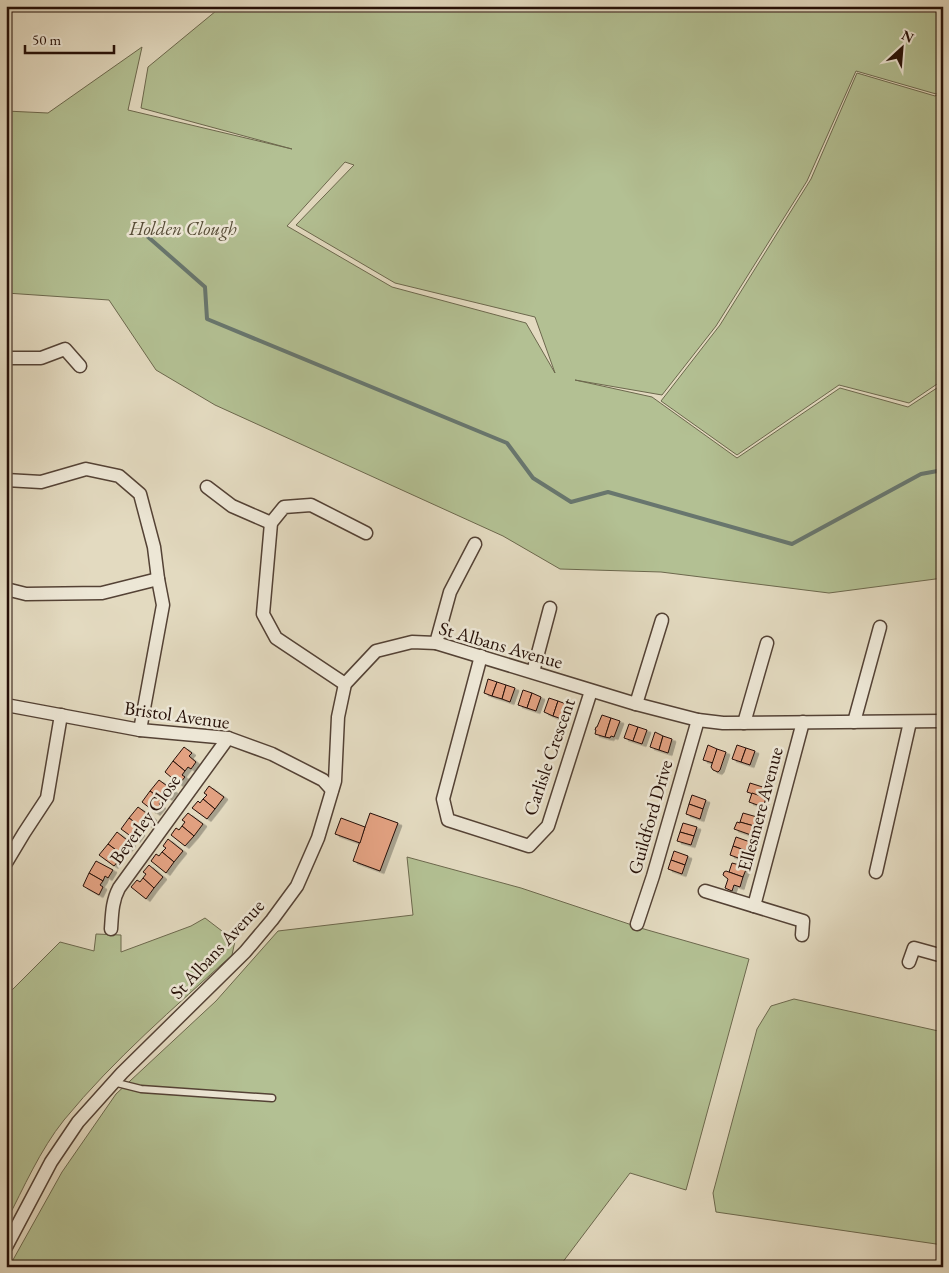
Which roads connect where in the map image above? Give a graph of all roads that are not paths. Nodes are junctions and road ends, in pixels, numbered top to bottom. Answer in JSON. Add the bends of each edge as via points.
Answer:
{"nodes":[{"id":1,"x":6,"y":358,"type":"edge"},
{"id":2,"x":80,"y":366,"type":"dead end"},
{"id":3,"x":6,"y":480,"type":"edge"},
{"id":4,"x":208,"y":487,"type":"dead end"},
{"id":5,"x":271,"y":522,"type":"junction"},
{"id":6,"x":366,"y":533,"type":"dead end"},
{"id":7,"x":475,"y":544,"type":"dead end"},
{"id":8,"x":158,"y":579,"type":"junction"},
{"id":9,"x":6,"y":588,"type":"edge"},
{"id":10,"x":550,"y":608,"type":"dead end"},
{"id":11,"x":662,"y":620,"type":"dead end"},
{"id":12,"x":880,"y":628,"type":"dead end"},
{"id":13,"x":436,"y":643,"type":"junction"},
{"id":14,"x":767,"y":643,"type":"dead end"},
{"id":15,"x":481,"y":656,"type":"junction"},
{"id":16,"x":533,"y":672,"type":"junction"},
{"id":17,"x":345,"y":684,"type":"junction"},
{"id":18,"x":591,"y":690,"type":"junction"},
{"id":19,"x":636,"y":704,"type":"junction"},
{"id":20,"x":6,"y":705,"type":"edge"},
{"id":21,"x":61,"y":715,"type":"junction"},
{"id":22,"x":698,"y":720,"type":"junction"},
{"id":23,"x":943,"y":721,"type":"edge"},
{"id":24,"x":803,"y":722,"type":"junction"},
{"id":25,"x":854,"y":722,"type":"junction"},
{"id":26,"x":910,"y":722,"type":"junction"},
{"id":27,"x":744,"y":723,"type":"junction"},
{"id":28,"x":140,"y":730,"type":"junction"},
{"id":29,"x":228,"y":738,"type":"junction"},
{"id":30,"x":332,"y":790,"type":"junction"},
{"id":31,"x":6,"y":863,"type":"edge"},
{"id":32,"x":876,"y":872,"type":"dead end"},
{"id":33,"x":704,"y":891,"type":"dead end"},
{"id":34,"x":754,"y":906,"type":"junction"},
{"id":35,"x":637,"y":924,"type":"dead end"},
{"id":36,"x":111,"y":929,"type":"dead end"},
{"id":37,"x":802,"y":935,"type":"dead end"},
{"id":38,"x":943,"y":956,"type":"edge"},
{"id":39,"x":909,"y":962,"type":"dead end"},
{"id":40,"x":113,"y":1082,"type":"junction"},
{"id":41,"x":272,"y":1098,"type":"dead end"},
{"id":42,"x":6,"y":1247,"type":"edge"}],
"edges":[{"from":1,"to":2,"type":"street","via":[[41,358],[65,349]]},
{"from":3,"to":8,"type":"street","via":[[41,482],[86,469],[119,476],[140,494],[154,547]]},
{"from":4,"to":5,"type":"street","via":[[232,506]]},
{"from":5,"to":6,"type":"street","via":[[284,507],[311,505]]},
{"from":5,"to":17,"type":"street","via":[[263,614],[276,638]]},
{"from":7,"to":13,"type":"street","via":[[450,592]]},
{"from":8,"to":9,"type":"street","via":[[102,593],[26,594]]},
{"from":8,"to":28,"type":"street","via":[[163,605]]},
{"from":10,"to":16,"type":"street"},
{"from":11,"to":19,"type":"street"},
{"from":12,"to":25,"type":"street"},
{"from":13,"to":15,"type":"street","name":"St Albans Avenue"},
{"from":13,"to":17,"type":"street","name":"St Albans Avenue","via":[[412,642],[376,651]]},
{"from":14,"to":27,"type":"street"},
{"from":15,"to":16,"type":"street","name":"St Albans Avenue"},
{"from":15,"to":18,"type":"street","name":"Carlisle Crescent","via":[[443,799],[446,813],[448,820],[529,846],[548,826]]},
{"from":16,"to":18,"type":"street","name":"St Albans Avenue"},
{"from":17,"to":30,"type":"street","name":"St Albans Avenue","via":[[338,717]]},
{"from":18,"to":19,"type":"street","name":"St Albans Avenue"},
{"from":19,"to":22,"type":"street","name":"St Albans Avenue"},
{"from":20,"to":21,"type":"street","name":"Bristol Avenue"},
{"from":21,"to":28,"type":"street","name":"Bristol Avenue"},
{"from":21,"to":31,"type":"street","via":[[47,798]]},
{"from":22,"to":27,"type":"street","name":"St Albans Avenue"},
{"from":22,"to":35,"type":"street","name":"Guildford Drive"},
{"from":23,"to":26,"type":"street","name":"St Albans Avenue"},
{"from":24,"to":25,"type":"street","name":"St Albans Avenue"},
{"from":24,"to":27,"type":"street","name":"St Albans Avenue"},
{"from":24,"to":34,"type":"street","name":"Ellesmere Avenue"},
{"from":25,"to":26,"type":"street","name":"St Albans Avenue"},
{"from":26,"to":32,"type":"street"},
{"from":28,"to":29,"type":"street","name":"Bristol Avenue"},
{"from":29,"to":30,"type":"street","name":"Bristol Avenue","via":[[272,754],[322,780]]},
{"from":29,"to":36,"type":"street","name":"Beverley Close","via":[[118,888]]},
{"from":30,"to":40,"type":"street","name":"St Albans Avenue","via":[[318,838],[297,886],[272,920],[245,952]]},
{"from":33,"to":34,"type":"street"},
{"from":34,"to":37,"type":"street","via":[[803,921]]},
{"from":38,"to":39,"type":"street","via":[[914,948]]},
{"from":40,"to":41,"type":"lane","via":[[141,1089]]},
{"from":40,"to":42,"type":"street","name":"St Albans Avenue","via":[[78,1122],[50,1162]]}]}
